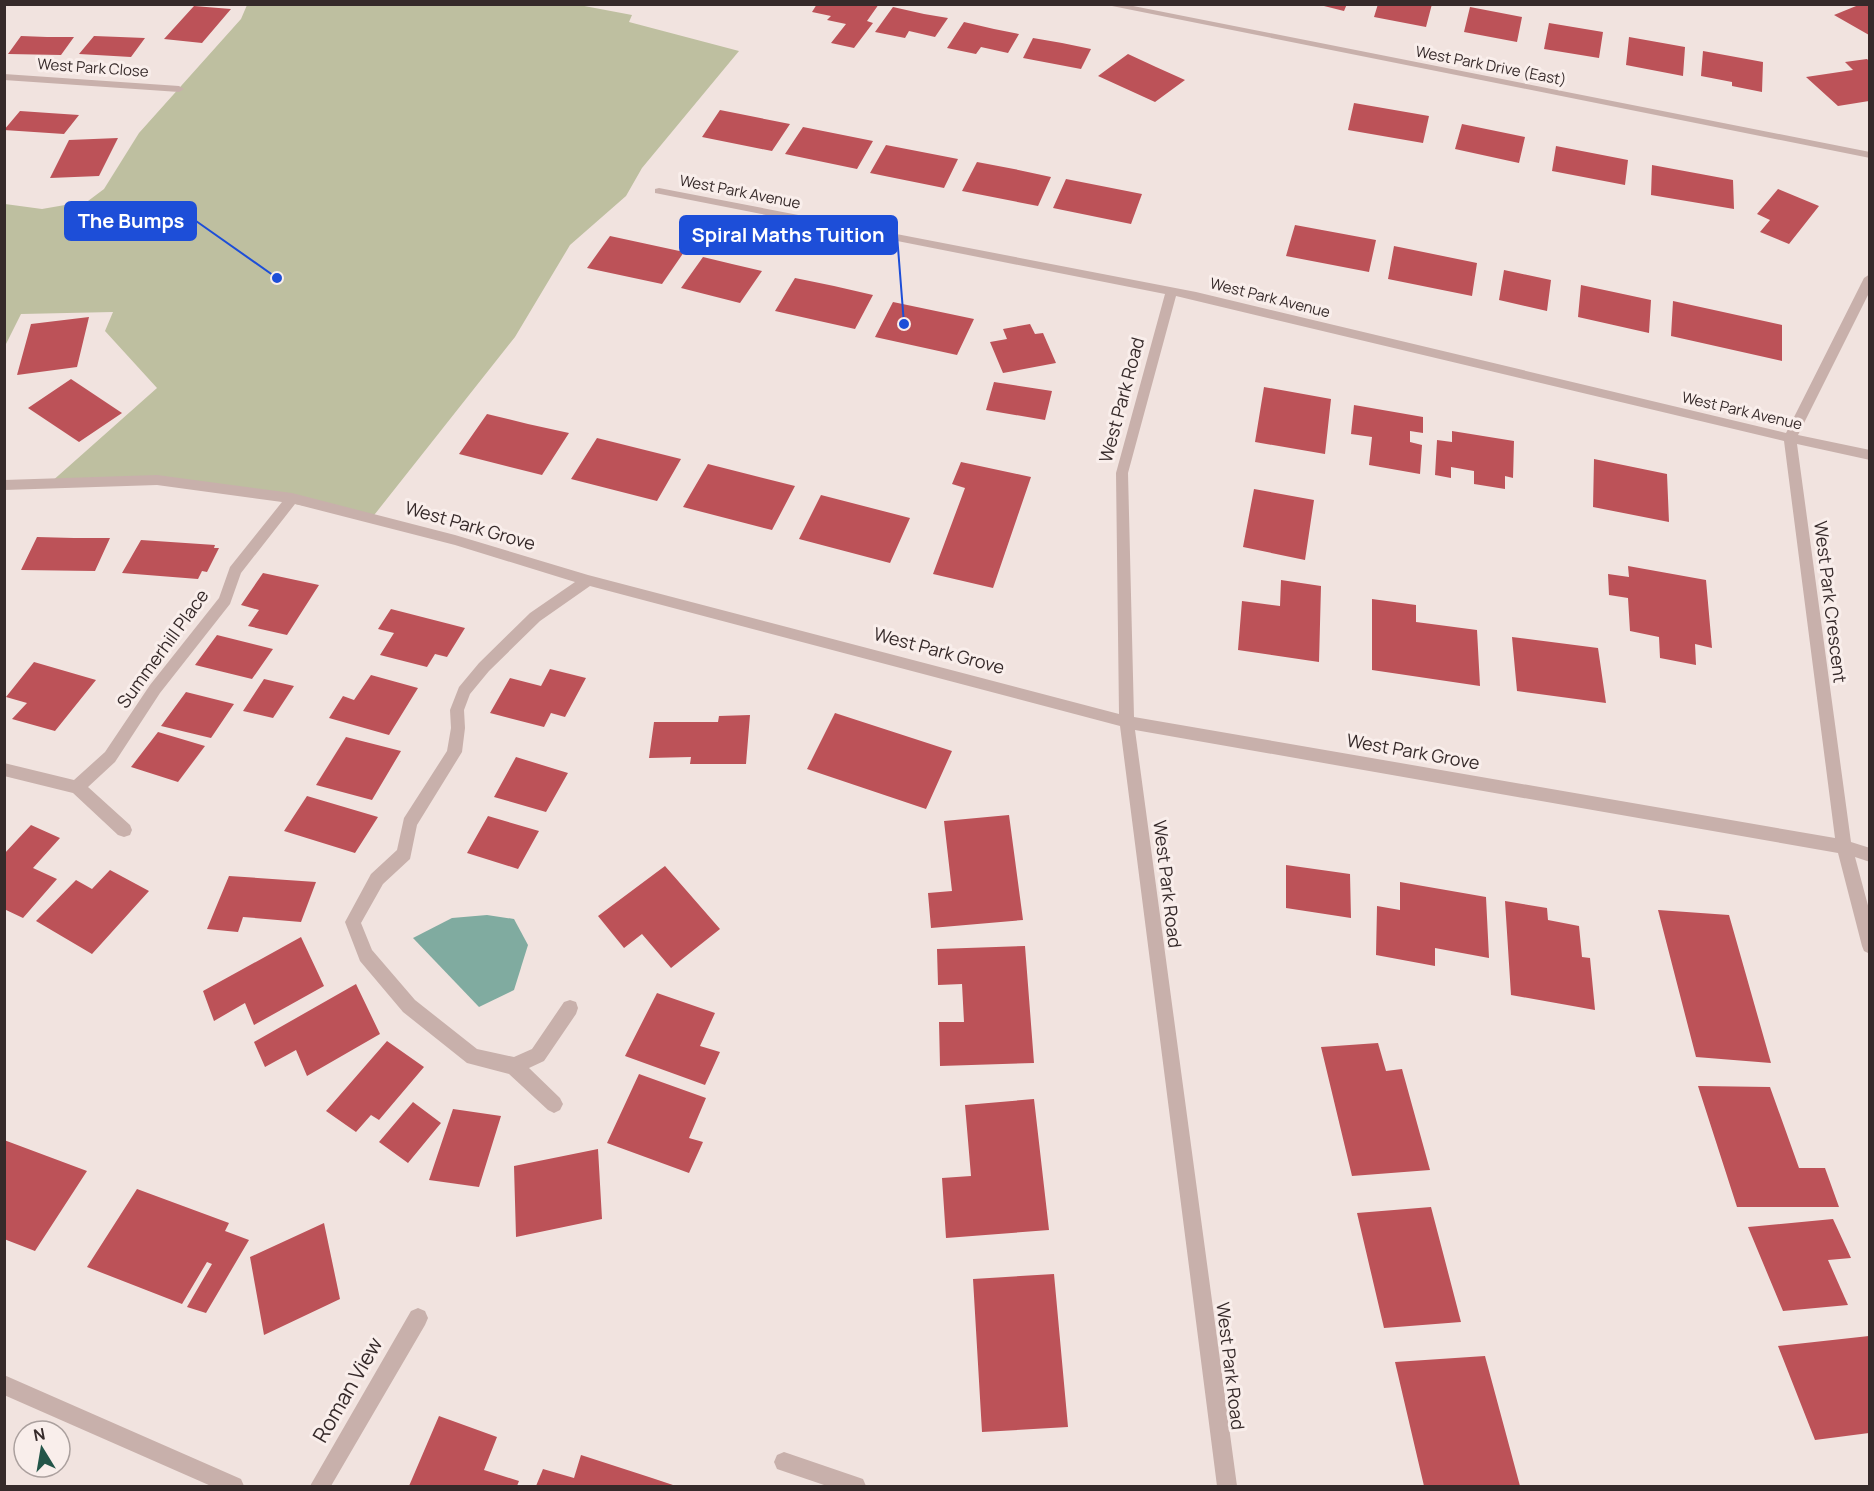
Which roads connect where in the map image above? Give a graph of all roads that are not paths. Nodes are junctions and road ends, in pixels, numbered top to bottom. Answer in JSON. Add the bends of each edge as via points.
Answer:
{"nodes":[{"id":1,"x":1106,"y":4,"type":"edge"},
{"id":2,"x":4,"y":77,"type":"edge"},
{"id":3,"x":179,"y":89,"type":"dead end"},
{"id":4,"x":1869,"y":155,"type":"edge"},
{"id":5,"x":659,"y":191,"type":"dead end"},
{"id":6,"x":1869,"y":278,"type":"edge"},
{"id":7,"x":1172,"y":291,"type":"junction"},
{"id":8,"x":1790,"y":438,"type":"junction"},
{"id":9,"x":1869,"y":455,"type":"edge"},
{"id":10,"x":4,"y":485,"type":"edge"},
{"id":11,"x":292,"y":498,"type":"junction"},
{"id":12,"x":588,"y":580,"type":"junction"},
{"id":13,"x":1126,"y":722,"type":"junction"},
{"id":14,"x":4,"y":769,"type":"edge"},
{"id":15,"x":77,"y":787,"type":"junction"},
{"id":16,"x":124,"y":830,"type":"dead end"},
{"id":17,"x":1844,"y":847,"type":"junction"},
{"id":18,"x":1869,"y":855,"type":"edge"},
{"id":19,"x":1869,"y":946,"type":"edge"},
{"id":20,"x":570,"y":1008,"type":"dead end"},
{"id":21,"x":514,"y":1066,"type":"junction"},
{"id":22,"x":554,"y":1104,"type":"dead end"},
{"id":23,"x":418,"y":1318,"type":"dead end"},
{"id":24,"x":4,"y":1385,"type":"edge"},
{"id":25,"x":784,"y":1462,"type":"dead end"},
{"id":26,"x":234,"y":1486,"type":"edge"},
{"id":27,"x":320,"y":1486,"type":"edge"},
{"id":28,"x":856,"y":1486,"type":"edge"},
{"id":29,"x":1227,"y":1486,"type":"edge"}],
"edges":[{"from":1,"to":4,"type":"street","name":"West Park Drive (East)"},
{"from":2,"to":3,"type":"street","name":"West Park Close"},
{"from":5,"to":7,"type":"street","name":"West Park Avenue"},
{"from":6,"to":8,"type":"street"},
{"from":7,"to":8,"type":"street","name":"West Park Avenue"},
{"from":7,"to":13,"type":"street","name":"West Park Road","via":[[1122,473]]},
{"from":8,"to":9,"type":"street","name":"West Park Avenue"},
{"from":8,"to":17,"type":"street","name":"West Park Crescent"},
{"from":10,"to":11,"type":"street","name":"West Park Grove","via":[[157,480]]},
{"from":11,"to":12,"type":"street","name":"West Park Grove","via":[[456,540]]},
{"from":11,"to":15,"type":"street","name":"Summerhill Place","via":[[235,571],[225,600],[155,689],[110,757]]},
{"from":12,"to":13,"type":"street","name":"West Park Grove"},
{"from":12,"to":21,"type":"street","via":[[535,617],[464,691],[457,710],[454,752],[410,823],[404,854],[377,879],[353,922],[366,956],[409,1006],[473,1057]]},
{"from":13,"to":17,"type":"street","name":"West Park Grove"},
{"from":13,"to":29,"type":"street","name":"West Park Road"},
{"from":14,"to":15,"type":"street"},
{"from":15,"to":16,"type":"street"},
{"from":17,"to":18,"type":"street","name":"West Park Grove"},
{"from":17,"to":19,"type":"street","name":"West Park Crescent"},
{"from":20,"to":21,"type":"street","via":[[538,1055]]},
{"from":21,"to":22,"type":"street"},
{"from":23,"to":27,"type":"street","name":"Roman View"},
{"from":24,"to":26,"type":"street"},
{"from":25,"to":28,"type":"street"}]}
